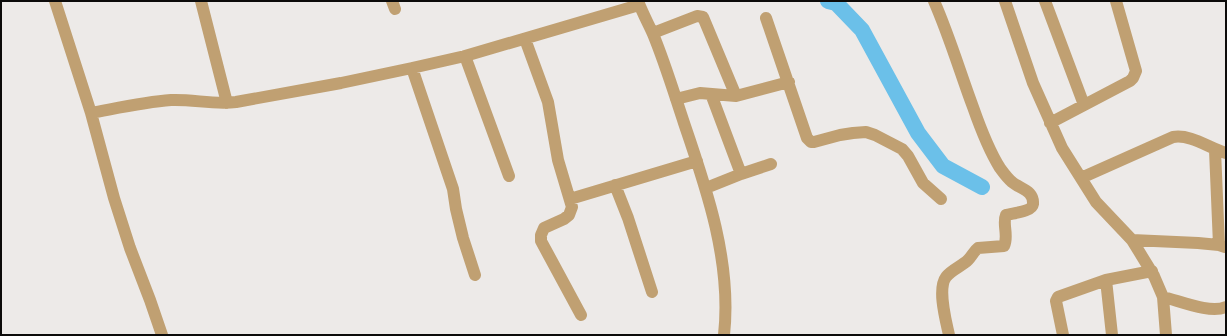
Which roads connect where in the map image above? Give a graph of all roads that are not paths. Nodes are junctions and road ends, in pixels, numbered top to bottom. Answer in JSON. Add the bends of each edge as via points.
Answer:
{"nodes":[{"id":1,"x":55,"y":1,"type":"edge"},
{"id":2,"x":201,"y":1,"type":"edge"},
{"id":3,"x":934,"y":1,"type":"edge"},
{"id":4,"x":1005,"y":1,"type":"edge"},
{"id":5,"x":1045,"y":1,"type":"edge"},
{"id":6,"x":1116,"y":1,"type":"edge"},
{"id":7,"x":639,"y":3,"type":"edge"},
{"id":8,"x":766,"y":18,"type":"dead end"},
{"id":9,"x":652,"y":33,"type":"junction"},
{"id":10,"x":525,"y":39,"type":"junction"},
{"id":11,"x":465,"y":56,"type":"junction"},
{"id":12,"x":412,"y":68,"type":"junction"},
{"id":13,"x":789,"y":82,"type":"junction"},
{"id":14,"x":711,"y":94,"type":"junction"},
{"id":15,"x":736,"y":96,"type":"junction"},
{"id":16,"x":676,"y":99,"type":"junction"},
{"id":17,"x":227,"y":103,"type":"junction"},
{"id":18,"x":1084,"y":106,"type":"junction"},
{"id":19,"x":91,"y":113,"type":"junction"},
{"id":20,"x":1050,"y":123,"type":"junction"},
{"id":21,"x":1221,"y":151,"type":"edge"},
{"id":22,"x":697,"y":161,"type":"junction"},
{"id":23,"x":771,"y":164,"type":"dead end"},
{"id":24,"x":741,"y":174,"type":"junction"},
{"id":25,"x":509,"y":176,"type":"dead end"},
{"id":26,"x":1081,"y":178,"type":"junction"},
{"id":27,"x":615,"y":185,"type":"junction"},
{"id":28,"x":706,"y":188,"type":"junction"},
{"id":29,"x":570,"y":199,"type":"junction"},
{"id":30,"x":941,"y":199,"type":"dead end"},
{"id":31,"x":1132,"y":240,"type":"junction"},
{"id":32,"x":1222,"y":246,"type":"edge"},
{"id":33,"x":1152,"y":271,"type":"junction"},
{"id":34,"x":475,"y":275,"type":"dead end"},
{"id":35,"x":1106,"y":280,"type":"junction"},
{"id":36,"x":652,"y":292,"type":"dead end"},
{"id":37,"x":1163,"y":297,"type":"junction"},
{"id":38,"x":1226,"y":306,"type":"edge"},
{"id":39,"x":581,"y":315,"type":"dead end"},
{"id":40,"x":162,"y":335,"type":"edge"},
{"id":41,"x":724,"y":335,"type":"edge"},
{"id":42,"x":949,"y":335,"type":"edge"},
{"id":43,"x":1064,"y":335,"type":"edge"},
{"id":44,"x":1112,"y":335,"type":"edge"},
{"id":45,"x":1166,"y":335,"type":"edge"}],
"edges":[{"from":1,"to":19,"type":"street"},
{"from":2,"to":17,"type":"street"},
{"from":3,"to":42,"type":"street","via":[[989,146],[1000,167],[1013,183],[1032,196],[1033,204],[1028,210],[1006,215],[1004,246],[978,248],[968,260],[946,275],[942,294]]},
{"from":4,"to":20,"type":"street","via":[[1033,83]]},
{"from":5,"to":18,"type":"street"},
{"from":6,"to":18,"type":"street","via":[[1136,75],[1130,81]]},
{"from":7,"to":9,"type":"street"},
{"from":7,"to":10,"type":"street"},
{"from":8,"to":13,"type":"street"},
{"from":9,"to":15,"type":"street","via":[[697,16],[703,17]]},
{"from":9,"to":16,"type":"street"},
{"from":10,"to":11,"type":"street"},
{"from":10,"to":29,"type":"street","via":[[548,102],[558,160]]},
{"from":11,"to":12,"type":"street"},
{"from":11,"to":25,"type":"street"},
{"from":12,"to":17,"type":"street"},
{"from":12,"to":34,"type":"street","via":[[453,188],[463,238]]},
{"from":13,"to":15,"type":"street"},
{"from":13,"to":30,"type":"street","via":[[809,140],[817,142],[840,135],[866,132],[875,135],[902,149],[924,182]]},
{"from":14,"to":15,"type":"street"},
{"from":14,"to":16,"type":"street","via":[[700,92]]},
{"from":14,"to":24,"type":"street"},
{"from":16,"to":22,"type":"street"},
{"from":17,"to":19,"type":"street","via":[[172,100],[139,103]]},
{"from":18,"to":20,"type":"street"},
{"from":19,"to":40,"type":"street","via":[[114,198]]},
{"from":20,"to":26,"type":"street"},
{"from":21,"to":26,"type":"street","via":[[1188,137],[1173,137]]},
{"from":21,"to":32,"type":"street"},
{"from":22,"to":27,"type":"street"},
{"from":22,"to":28,"type":"street"},
{"from":23,"to":24,"type":"street"},
{"from":24,"to":28,"type":"street"},
{"from":26,"to":31,"type":"street","via":[[1096,202]]},
{"from":27,"to":29,"type":"street"},
{"from":27,"to":36,"type":"street"},
{"from":28,"to":41,"type":"street","via":[[718,236],[725,289]]},
{"from":29,"to":39,"type":"street","via":[[572,206],[569,215],[544,228],[541,241]]},
{"from":31,"to":32,"type":"street"},
{"from":31,"to":33,"type":"street"},
{"from":33,"to":35,"type":"street"},
{"from":33,"to":37,"type":"street"},
{"from":35,"to":43,"type":"street","via":[[1056,298]]},
{"from":35,"to":44,"type":"street"},
{"from":37,"to":38,"type":"street","via":[[1207,308],[1220,309]]},
{"from":37,"to":45,"type":"street"}]}
